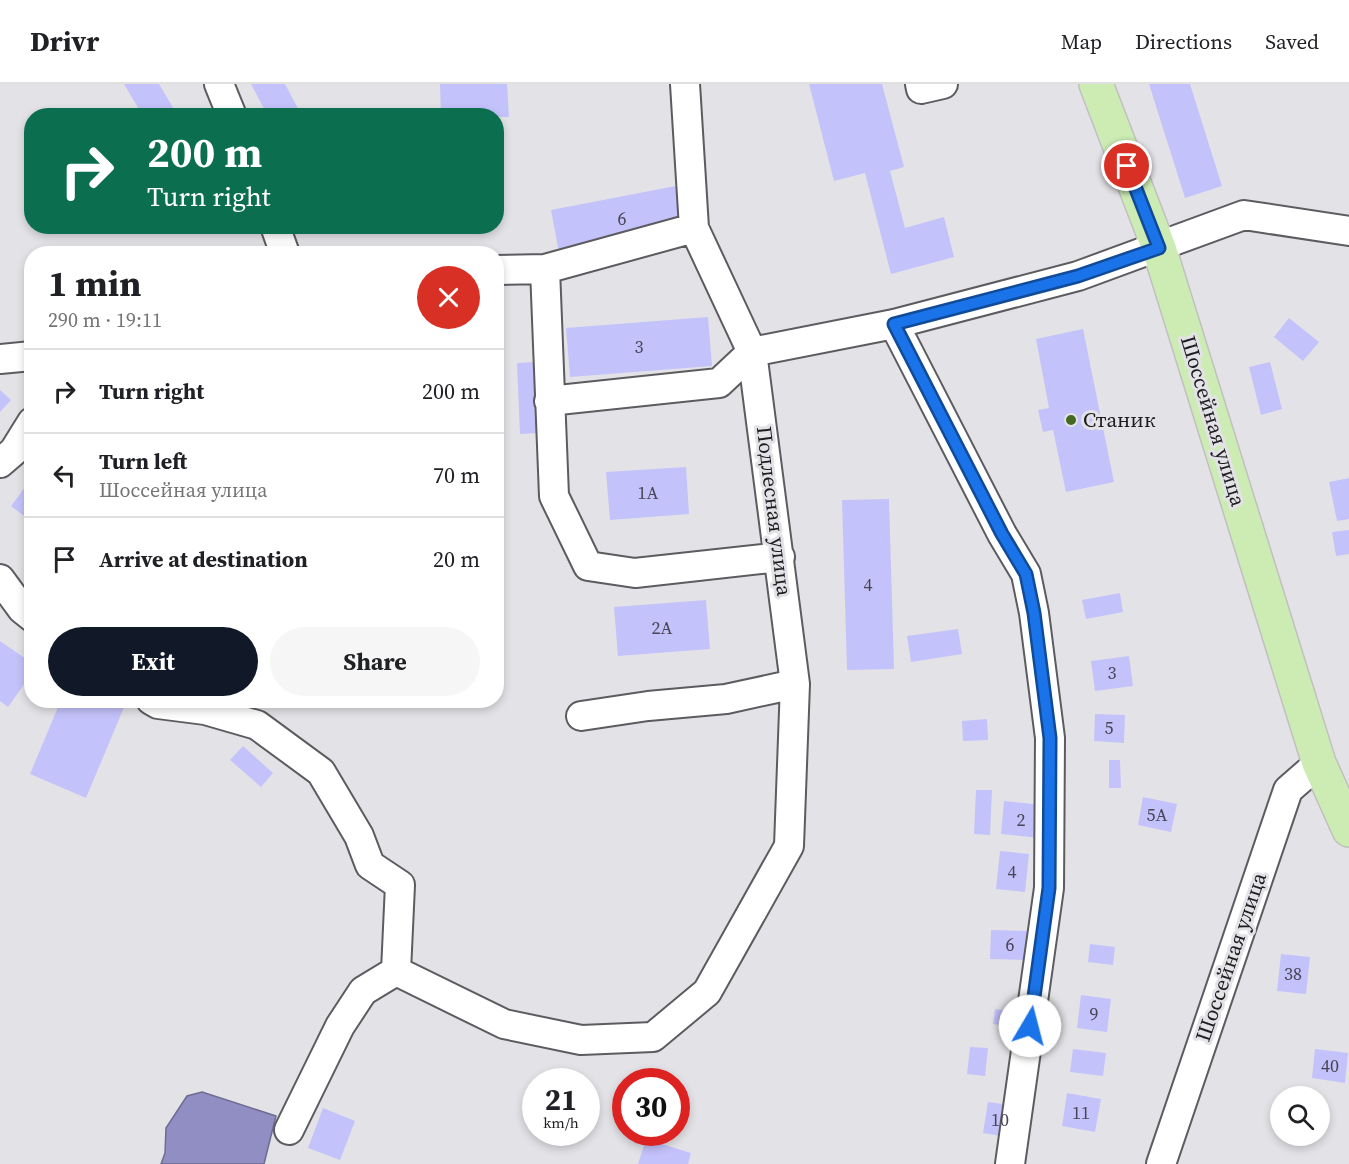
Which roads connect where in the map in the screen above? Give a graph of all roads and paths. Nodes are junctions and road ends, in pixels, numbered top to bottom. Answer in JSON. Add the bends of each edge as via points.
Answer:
{"nodes":[{"id":1,"x":219,"y":84,"type":"edge"},
{"id":2,"x":685,"y":84,"type":"edge"},
{"id":3,"x":920,"y":84,"type":"edge"},
{"id":4,"x":943,"y":84,"type":"edge"},
{"id":5,"x":1096,"y":84,"type":"edge"},
{"id":6,"x":229,"y":108,"type":"edge"},
{"id":7,"x":694,"y":228,"type":"junction"},
{"id":8,"x":1349,"y":231,"type":"edge"},
{"id":9,"x":1159,"y":248,"type":"junction"},
{"id":10,"x":545,"y":269,"type":"junction"},
{"id":11,"x":504,"y":270,"type":"edge"},
{"id":12,"x":894,"y":324,"type":"junction"},
{"id":13,"x":752,"y":352,"type":"junction"},
{"id":14,"x":24,"y":357,"type":"edge"},
{"id":15,"x":0,"y":359,"type":"edge"},
{"id":16,"x":549,"y":401,"type":"junction"},
{"id":17,"x":24,"y":435,"type":"edge"},
{"id":18,"x":0,"y":463,"type":"edge"},
{"id":19,"x":780,"y":557,"type":"junction"},
{"id":20,"x":0,"y":579,"type":"edge"},
{"id":21,"x":24,"y":611,"type":"edge"},
{"id":22,"x":795,"y":684,"type":"junction"},
{"id":23,"x":194,"y":708,"type":"edge"},
{"id":24,"x":582,"y":716,"type":"dead end"},
{"id":25,"x":1319,"y":763,"type":"junction"},
{"id":26,"x":1349,"y":830,"type":"edge"},
{"id":27,"x":396,"y":971,"type":"junction"},
{"id":28,"x":289,"y":1130,"type":"dead end"},
{"id":29,"x":1010,"y":1164,"type":"edge"},
{"id":30,"x":1161,"y":1164,"type":"edge"}],
"edges":[{"from":1,"to":6,"type":"street"},
{"from":2,"to":7,"type":"street","name":"Подлесная улица"},
{"from":3,"to":4,"type":"street","via":[[921,89]]},
{"from":5,"to":9,"type":"main road","name":"Шоссейная улица"},
{"from":7,"to":10,"type":"street"},
{"from":7,"to":13,"type":"street","name":"Подлесная улица"},
{"from":8,"to":9,"type":"street","via":[[1244,214]]},
{"from":9,"to":12,"type":"street","via":[[1078,276]]},
{"from":9,"to":25,"type":"main road","name":"Шоссейная улица"},
{"from":10,"to":11,"type":"street"},
{"from":10,"to":16,"type":"street"},
{"from":12,"to":13,"type":"street"},
{"from":12,"to":29,"type":"street","via":[[1026,574],[1034,613],[1050,738],[1049,888]]},
{"from":13,"to":16,"type":"street","via":[[719,383]]},
{"from":13,"to":19,"type":"street","name":"Подлесная улица"},
{"from":14,"to":15,"type":"street"},
{"from":16,"to":19,"type":"street","via":[[554,496],[588,566],[635,573]]},
{"from":17,"to":18,"type":"street"},
{"from":19,"to":22,"type":"street","name":"Подлесная улица"},
{"from":20,"to":21,"type":"street"},
{"from":22,"to":24,"type":"street","via":[[726,699]]},
{"from":22,"to":27,"type":"street","name":"Подлесная улица","via":[[789,846],[707,992],[653,1037],[581,1040],[504,1024]]},
{"from":23,"to":27,"type":"street","via":[[257,725],[321,772],[359,836],[370,865],[400,885]]},
{"from":25,"to":26,"type":"main road","name":"Шоссейная улица"},
{"from":25,"to":30,"type":"street","name":"Шоссейная улица","via":[[1288,790]]},
{"from":27,"to":28,"type":"street","via":[[363,991],[340,1026]]}]}
